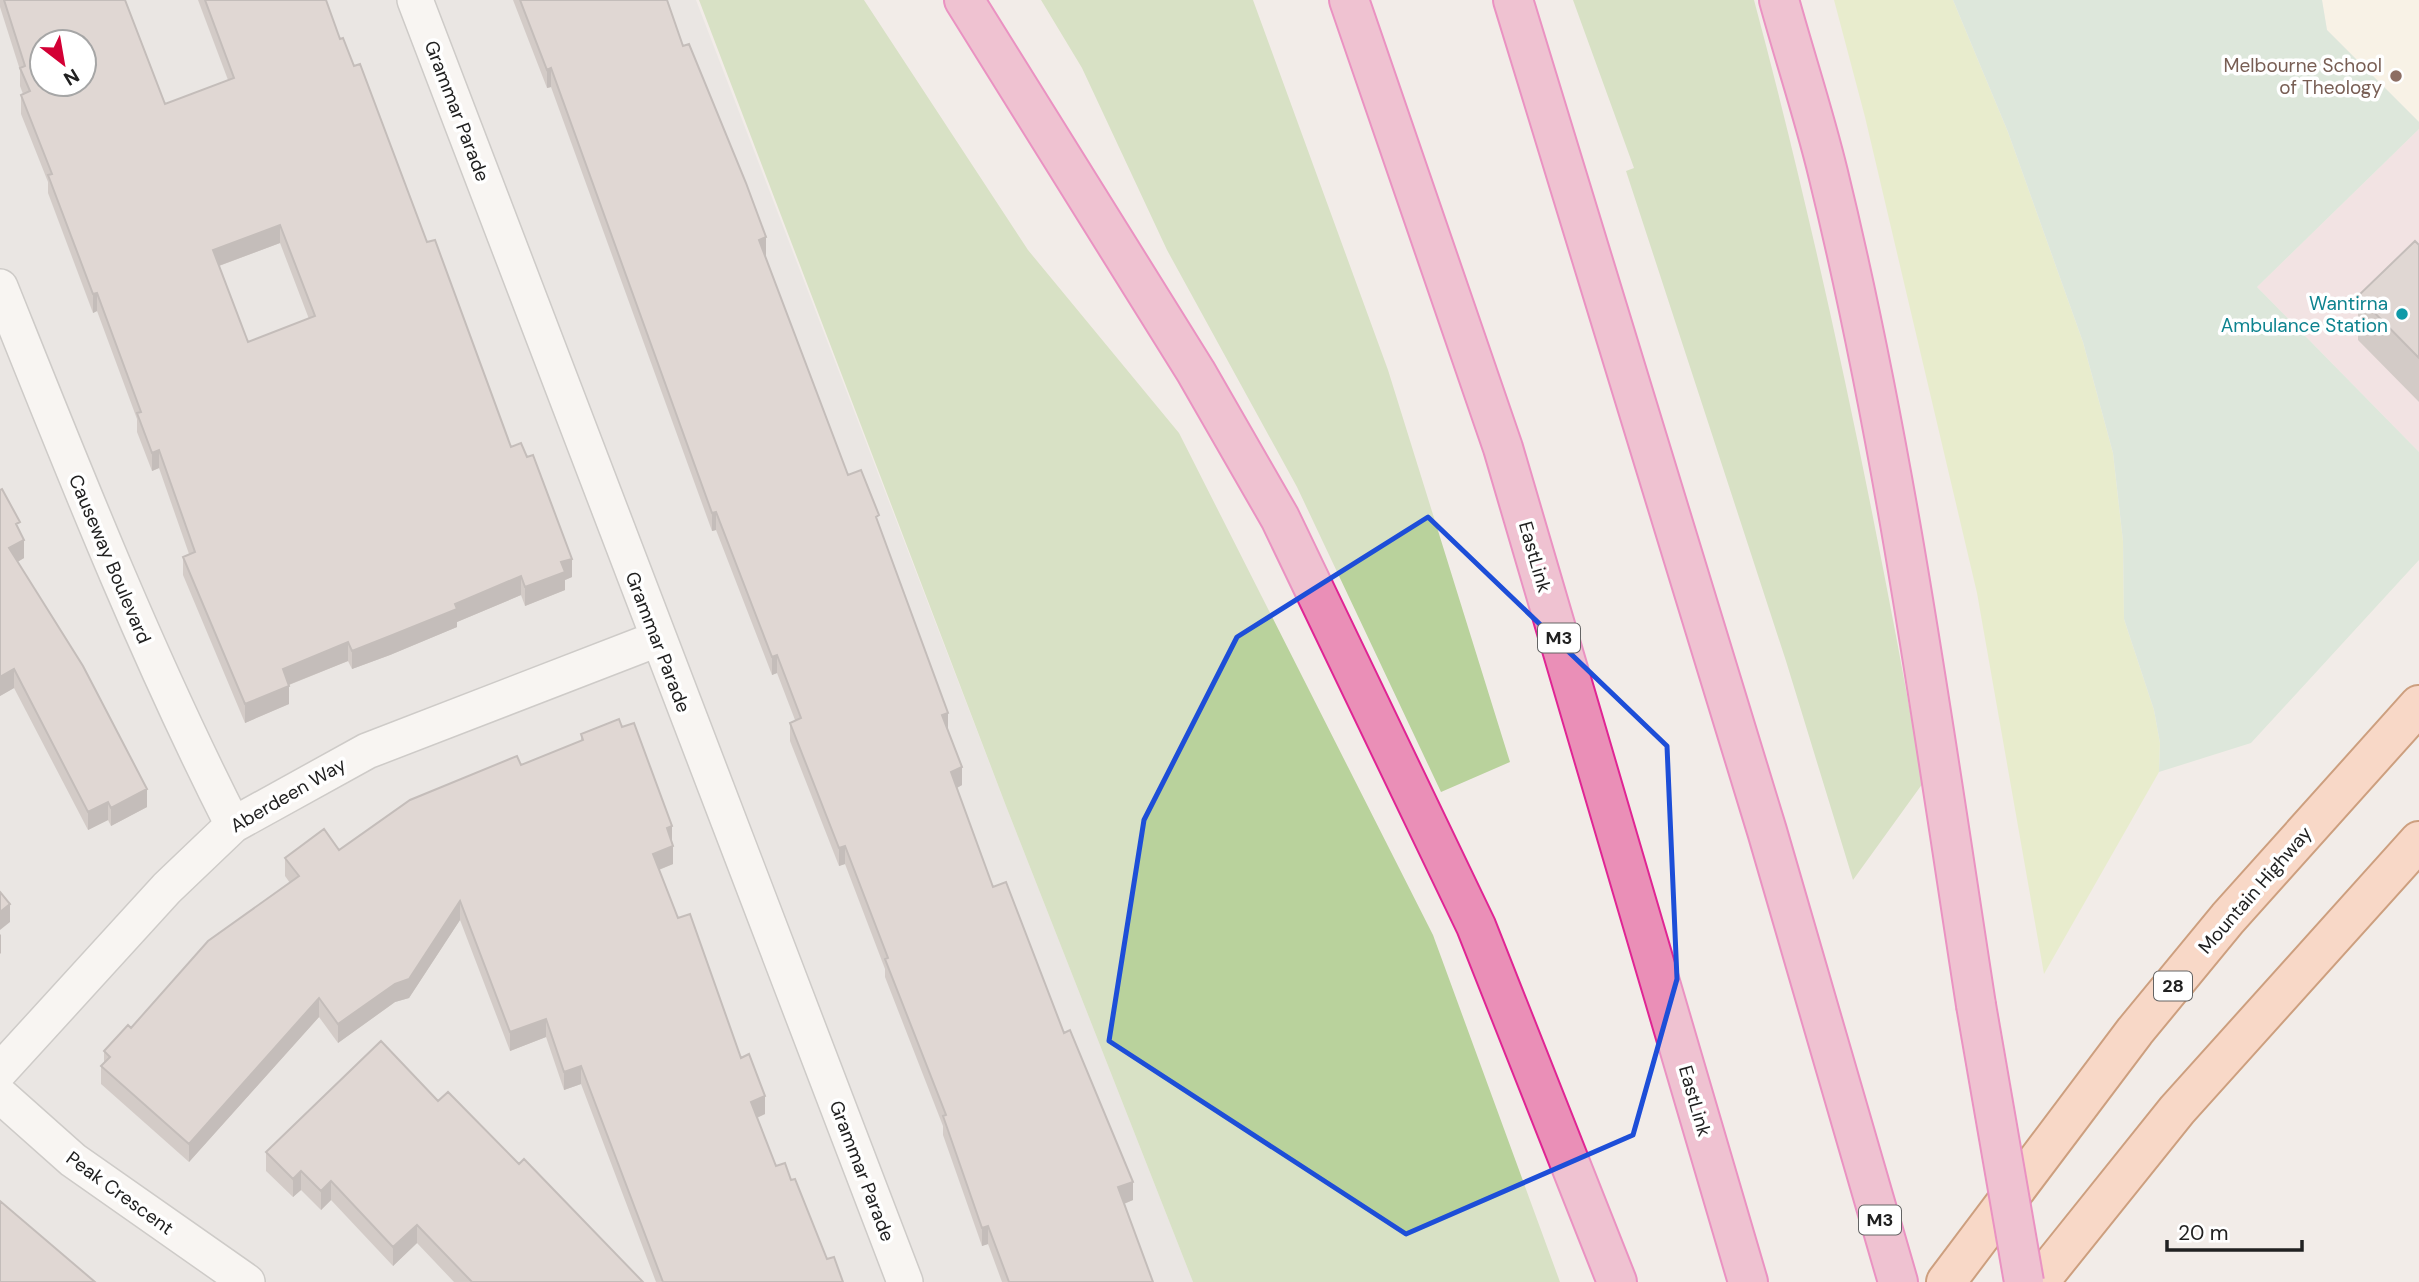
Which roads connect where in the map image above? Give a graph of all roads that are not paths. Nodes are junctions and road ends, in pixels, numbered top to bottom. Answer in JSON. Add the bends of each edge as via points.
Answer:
{"nodes":[{"id":1,"x":415,"y":0,"type":"edge"},
{"id":2,"x":964,"y":0,"type":"edge"},
{"id":3,"x":1349,"y":0,"type":"edge"},
{"id":4,"x":1513,"y":0,"type":"edge"},
{"id":5,"x":1779,"y":0,"type":"edge"},
{"id":6,"x":0,"y":287,"type":"edge"},
{"id":7,"x":657,"y":639,"type":"junction"},
{"id":8,"x":2419,"y":705,"type":"edge"},
{"id":9,"x":233,"y":825,"type":"junction"},
{"id":10,"x":2419,"y":841,"type":"edge"},
{"id":11,"x":0,"y":1071,"type":"edge"},
{"id":12,"x":0,"y":1095,"type":"edge"},
{"id":13,"x":247,"y":1282,"type":"edge"},
{"id":14,"x":905,"y":1282,"type":"edge"},
{"id":15,"x":1617,"y":1282,"type":"edge"},
{"id":16,"x":1748,"y":1282,"type":"edge"},
{"id":17,"x":1898,"y":1282,"type":"edge"},
{"id":18,"x":1946,"y":1282,"type":"edge"},
{"id":19,"x":2024,"y":1282,"type":"edge"},
{"id":20,"x":2039,"y":1282,"type":"edge"}],
"edges":[{"from":1,"to":7,"type":"street","name":"Grammar Parade"},
{"from":2,"to":15,"type":"highway","via":[[1196,372],[1280,518],[1476,926]]},
{"from":3,"to":16,"type":"highway","name":"EastLink","number":"M3","via":[[1503,448]]},
{"from":4,"to":17,"type":"highway","number":"M3","via":[[1767,831]]},
{"from":5,"to":19,"type":"highway","bridge":true,"via":[[1828,172],[1867,352],[1916,615]]},
{"from":6,"to":9,"type":"street","name":"Causeway Boulevard","via":[[152,658]]},
{"from":7,"to":9,"type":"street","name":"Aberdeen Way","via":[[367,751]]},
{"from":7,"to":14,"type":"street","name":"Grammar Parade"},
{"from":8,"to":18,"type":"main road","name":"Mountain Highway","number":"28","via":[[2228,918],[2143,1021]]},
{"from":9,"to":11,"type":"street","name":"Aberdeen Way","via":[[167,888]]},
{"from":10,"to":20,"type":"main road","via":[[2177,1110]]},
{"from":12,"to":13,"type":"street","name":"Peak Crescent","via":[[73,1160]]}]}
